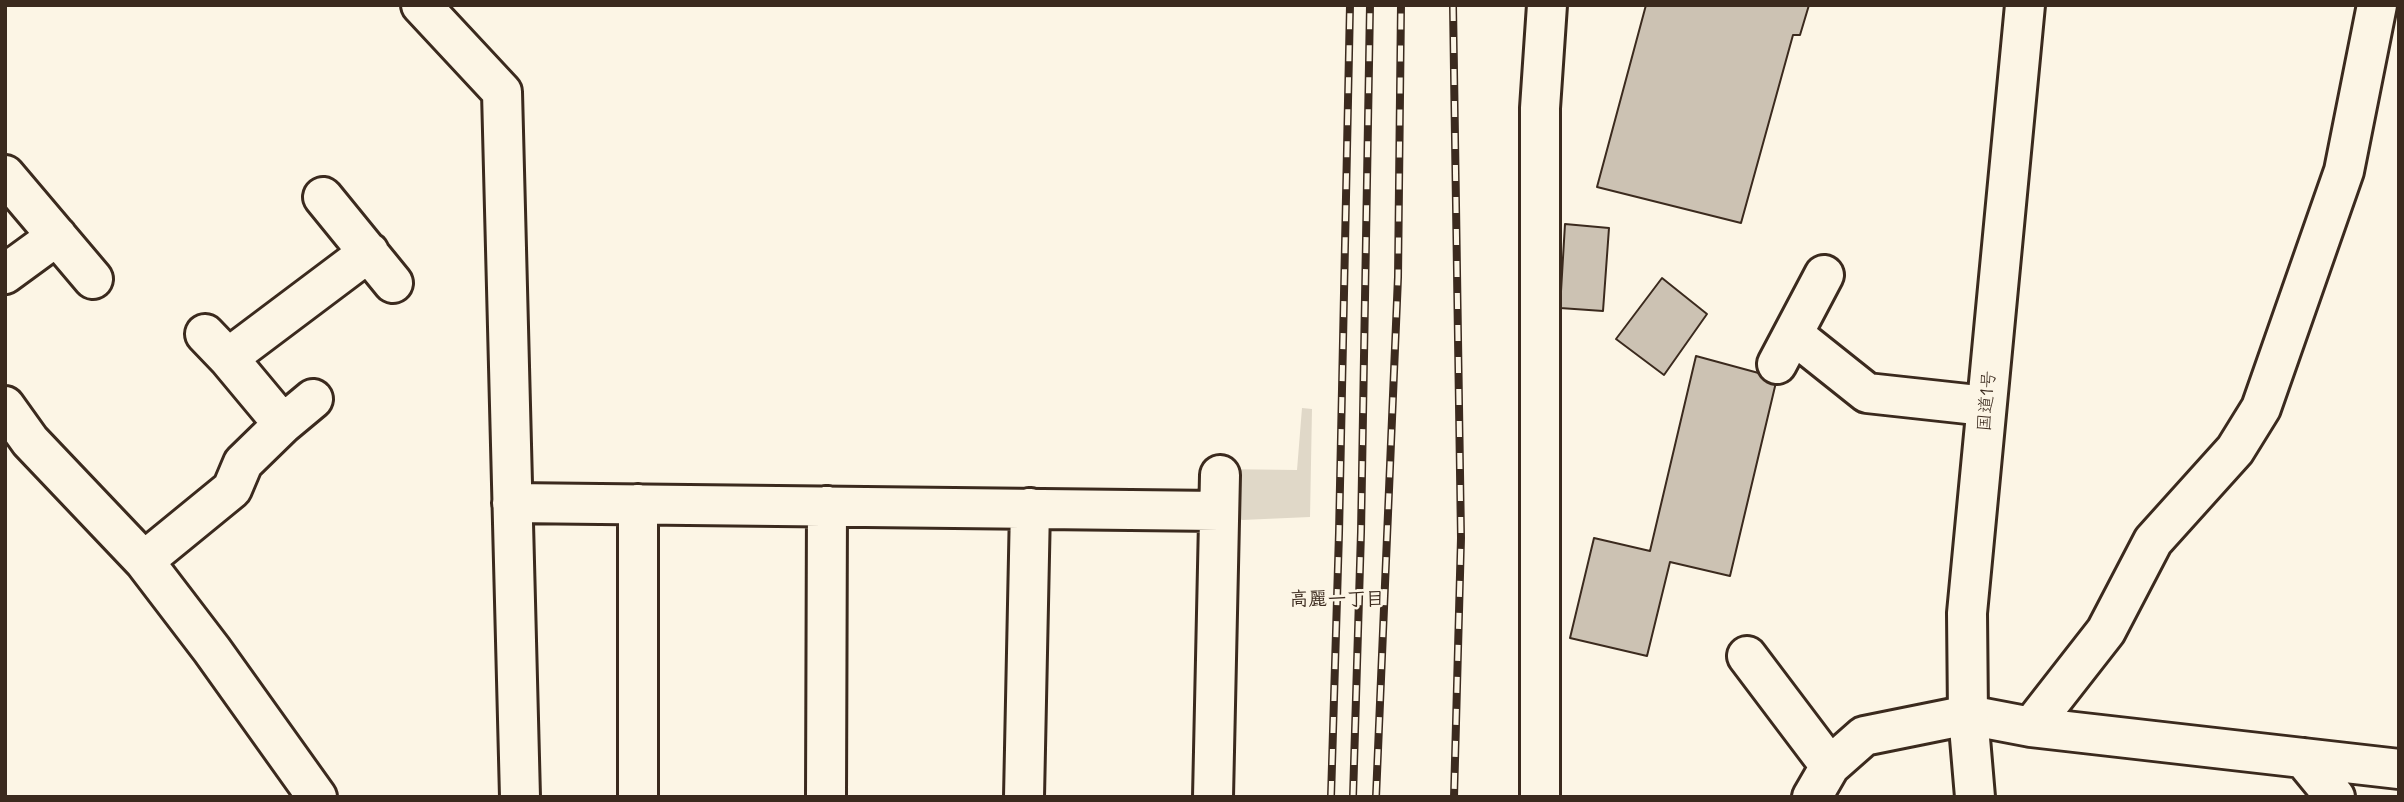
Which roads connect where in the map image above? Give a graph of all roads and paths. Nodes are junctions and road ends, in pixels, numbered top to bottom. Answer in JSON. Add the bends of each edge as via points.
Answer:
{"nodes":[{"id":1,"x":421,"y":5,"type":"edge"},
{"id":2,"x":1547,"y":5,"type":"edge"},
{"id":3,"x":2025,"y":5,"type":"edge"},
{"id":4,"x":2377,"y":5,"type":"edge"},
{"id":5,"x":5,"y":175,"type":"edge"},
{"id":6,"x":323,"y":197,"type":"dead end"},
{"id":7,"x":57,"y":236,"type":"junction"},
{"id":8,"x":369,"y":252,"type":"junction"},
{"id":9,"x":5,"y":274,"type":"edge"},
{"id":10,"x":1824,"y":275,"type":"dead end"},
{"id":11,"x":93,"y":279,"type":"dead end"},
{"id":12,"x":393,"y":283,"type":"dead end"},
{"id":13,"x":313,"y":399,"type":"dead end"},
{"id":14,"x":5,"y":405,"type":"edge"},
{"id":15,"x":1972,"y":405,"type":"junction"},
{"id":16,"x":283,"y":424,"type":"junction"},
{"id":17,"x":512,"y":503,"type":"junction"},
{"id":18,"x":638,"y":504,"type":"junction"},
{"id":19,"x":827,"y":506,"type":"junction"},
{"id":20,"x":1030,"y":508,"type":"junction"},
{"id":21,"x":144,"y":561,"type":"junction"},
{"id":22,"x":1747,"y":656,"type":"dead end"},
{"id":23,"x":1968,"y":715,"type":"junction"},
{"id":24,"x":2031,"y":727,"type":"junction"},
{"id":25,"x":2303,"y":758,"type":"junction"},
{"id":26,"x":2399,"y":769,"type":"edge"},
{"id":27,"x":1821,"y":781,"type":"edge"},
{"id":28,"x":317,"y":797,"type":"edge"},
{"id":29,"x":520,"y":797,"type":"edge"},
{"id":30,"x":638,"y":797,"type":"edge"},
{"id":31,"x":826,"y":797,"type":"edge"},
{"id":32,"x":1024,"y":797,"type":"edge"},
{"id":33,"x":1213,"y":797,"type":"edge"},
{"id":34,"x":1540,"y":797,"type":"edge"},
{"id":35,"x":1975,"y":797,"type":"edge"},
{"id":36,"x":2335,"y":797,"type":"edge"}],
"edges":[{"from":1,"to":17,"type":"main road","via":[[502,92]]},
{"from":2,"to":34,"type":"main road","via":[[1540,120]]},
{"from":3,"to":15,"type":"main road","name":"国道1号"},
{"from":4,"to":24,"type":"main road","via":[[2344,171],[2261,408],[2235,450],[2153,541],[2106,631]]},
{"from":5,"to":7,"type":"main road"},
{"from":6,"to":8,"type":"main road"},
{"from":7,"to":9,"type":"main road"},
{"from":7,"to":11,"type":"main road"},
{"from":8,"to":12,"type":"main road"},
{"from":8,"to":16,"type":"main road","via":[[216,346]]},
{"from":10,"to":15,"type":"main road","via":[[1785,349],[1867,393]]},
{"from":13,"to":16,"type":"main road"},
{"from":14,"to":21,"type":"main road","via":[[30,441]]},
{"from":15,"to":23,"type":"main road","name":"国道1号"},
{"from":16,"to":21,"type":"main road","via":[[243,463],[232,489]]},
{"from":17,"to":18,"type":"main road"},
{"from":17,"to":29,"type":"main road"},
{"from":18,"to":19,"type":"main road"},
{"from":18,"to":30,"type":"main road"},
{"from":19,"to":20,"type":"main road"},
{"from":19,"to":31,"type":"main road"},
{"from":20,"to":32,"type":"main road"},
{"from":20,"to":33,"type":"main road","via":[[1219,493]]},
{"from":21,"to":28,"type":"main road"},
{"from":22,"to":27,"type":"main road"},
{"from":23,"to":24,"type":"main road"},
{"from":23,"to":27,"type":"main road","via":[[1864,736]]},
{"from":23,"to":35,"type":"main road","name":"国道1号"},
{"from":24,"to":25,"type":"main road"},
{"from":25,"to":26,"type":"main road"},
{"from":25,"to":36,"type":"main road"}]}
